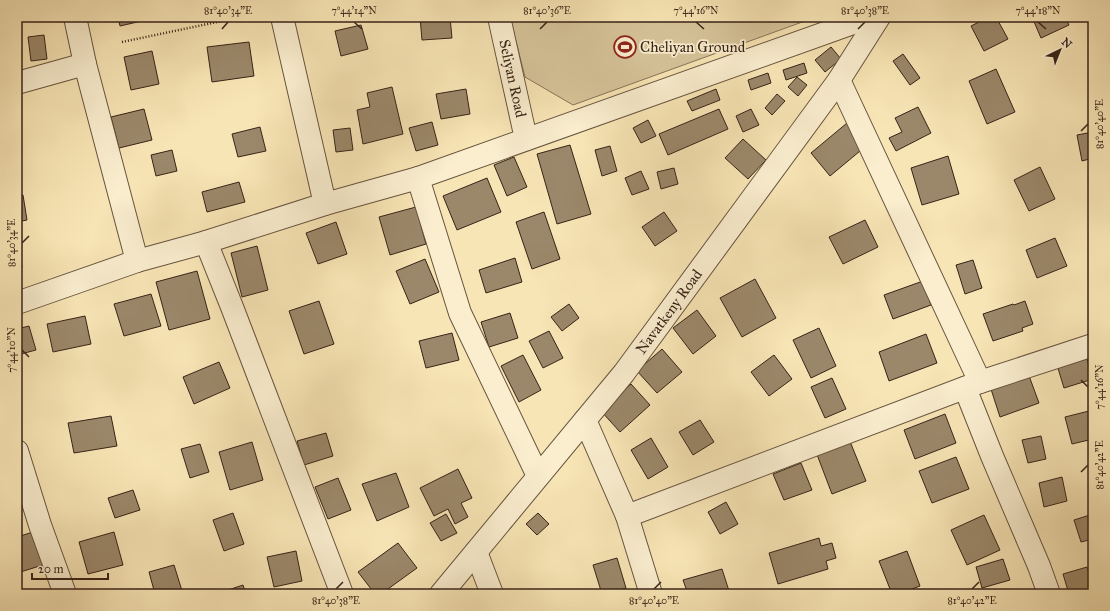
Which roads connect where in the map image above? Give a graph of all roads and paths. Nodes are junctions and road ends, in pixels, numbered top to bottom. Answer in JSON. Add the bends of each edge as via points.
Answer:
{"nodes":[{"id":1,"x":75,"y":17,"type":"edge"},
{"id":2,"x":241,"y":17,"type":"edge"},
{"id":3,"x":282,"y":17,"type":"edge"},
{"id":4,"x":499,"y":17,"type":"edge"},
{"id":5,"x":870,"y":17,"type":"edge"},
{"id":6,"x":879,"y":17,"type":"edge"},
{"id":7,"x":122,"y":42,"type":"dead end"},
{"id":8,"x":85,"y":64,"type":"junction"},
{"id":9,"x":839,"y":80,"type":"junction"},
{"id":10,"x":17,"y":83,"type":"edge"},
{"id":11,"x":526,"y":139,"type":"junction"},
{"id":12,"x":418,"y":178,"type":"junction"},
{"id":13,"x":325,"y":204,"type":"junction"},
{"id":14,"x":206,"y":242,"type":"junction"},
{"id":15,"x":137,"y":261,"type":"junction"},
{"id":16,"x":17,"y":303,"type":"edge"},
{"id":17,"x":1093,"y":345,"type":"edge"},
{"id":18,"x":972,"y":385,"type":"junction"},
{"id":19,"x":585,"y":420,"type":"junction"},
{"id":20,"x":17,"y":450,"type":"edge"},
{"id":21,"x":538,"y":476,"type":"junction"},
{"id":22,"x":627,"y":516,"type":"junction"},
{"id":23,"x":476,"y":552,"type":"junction"},
{"id":24,"x":65,"y":594,"type":"edge"},
{"id":25,"x":342,"y":594,"type":"edge"},
{"id":26,"x":441,"y":594,"type":"edge"},
{"id":27,"x":492,"y":594,"type":"edge"},
{"id":28,"x":651,"y":594,"type":"edge"},
{"id":29,"x":1049,"y":594,"type":"edge"}],
"edges":[{"from":1,"to":8,"type":"street"},
{"from":2,"to":7,"type":"path"},
{"from":3,"to":13,"type":"street"},
{"from":4,"to":11,"type":"street","name":"Seliyan Road"},
{"from":5,"to":11,"type":"street"},
{"from":6,"to":9,"type":"street","name":"Navatkeny Road"},
{"from":8,"to":10,"type":"street"},
{"from":8,"to":15,"type":"street"},
{"from":9,"to":18,"type":"street"},
{"from":9,"to":19,"type":"street","name":"Navatkeny Road","via":[[629,366]]},
{"from":11,"to":12,"type":"street"},
{"from":12,"to":13,"type":"street"},
{"from":12,"to":21,"type":"street","via":[[460,313]]},
{"from":13,"to":14,"type":"street"},
{"from":14,"to":15,"type":"street"},
{"from":14,"to":25,"type":"street"},
{"from":15,"to":16,"type":"street"},
{"from":17,"to":18,"type":"street"},
{"from":18,"to":22,"type":"street"},
{"from":18,"to":29,"type":"street","via":[[992,456]]},
{"from":19,"to":21,"type":"street","name":"Navatkeny Road"},
{"from":19,"to":22,"type":"street"},
{"from":20,"to":24,"type":"street"},
{"from":21,"to":23,"type":"street","name":"Navatkeny Road"},
{"from":22,"to":28,"type":"street"},
{"from":23,"to":26,"type":"street","name":"Navatkeny Road"},
{"from":23,"to":27,"type":"street"}]}
